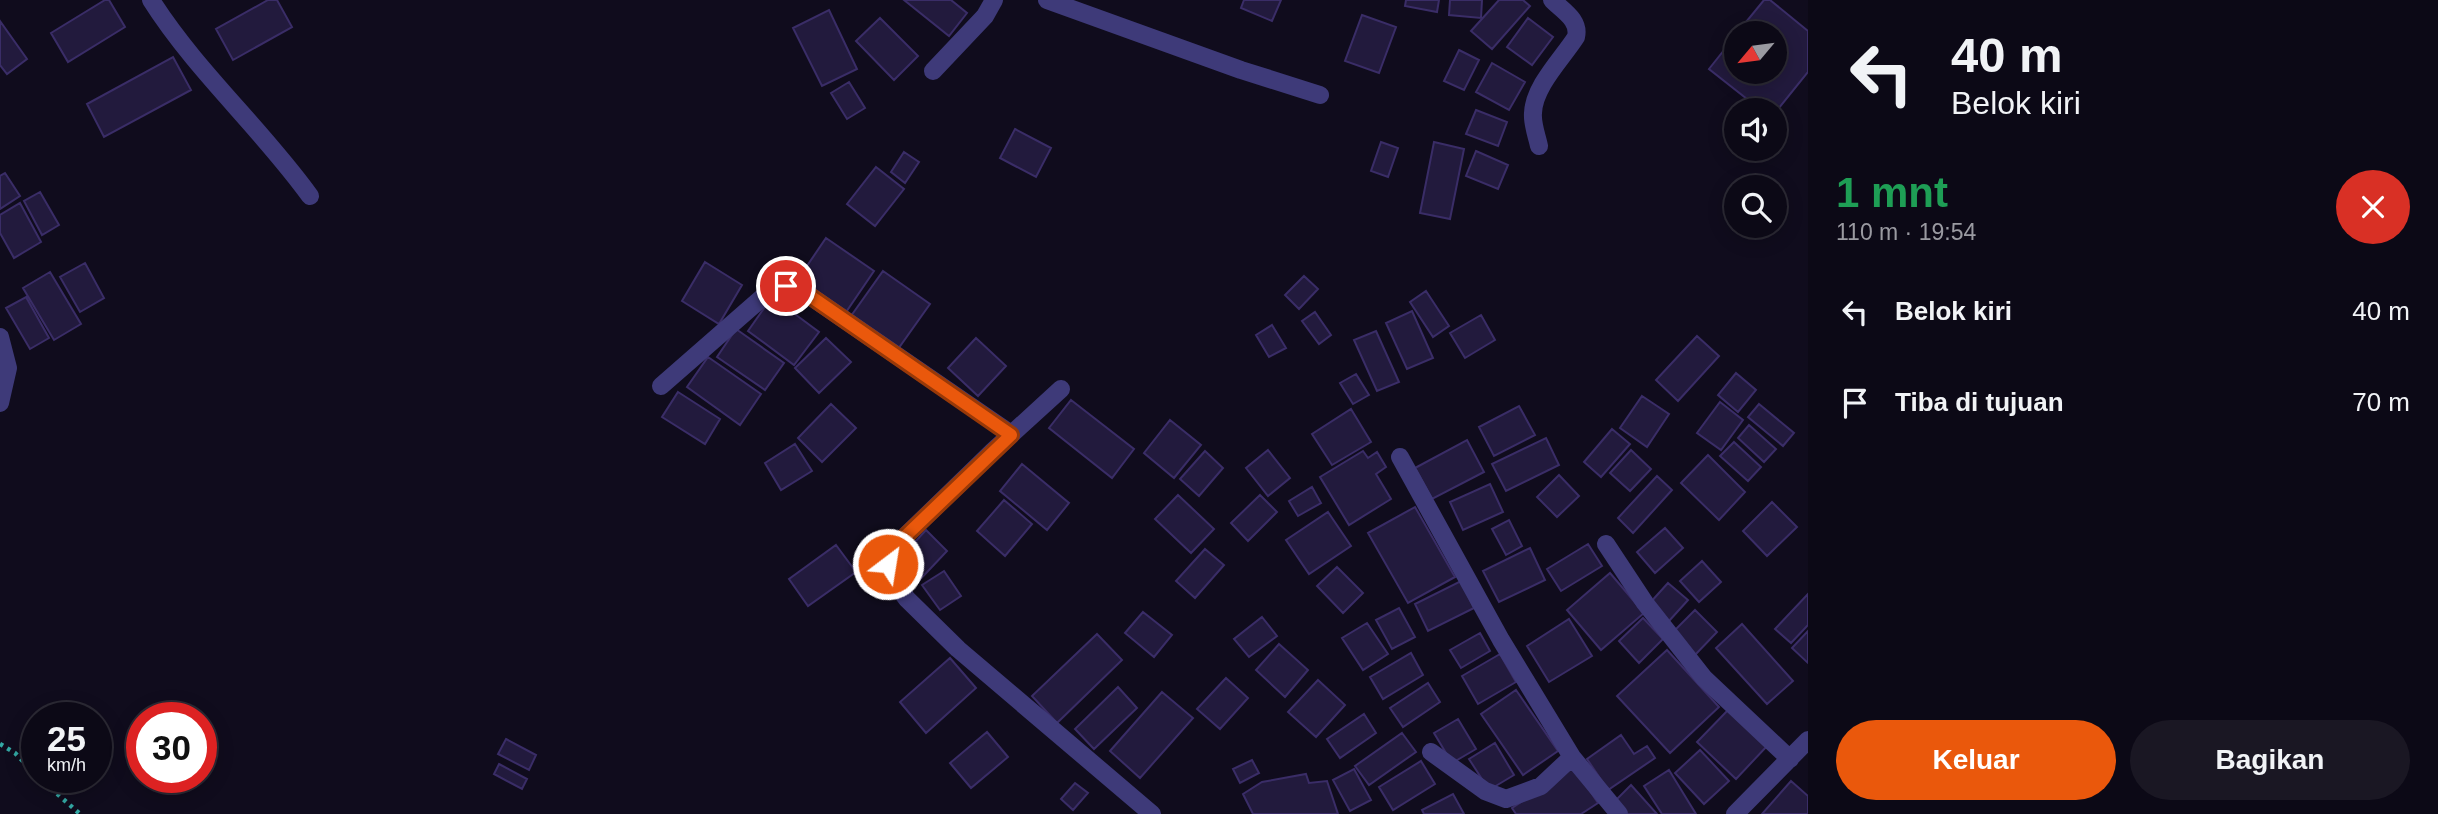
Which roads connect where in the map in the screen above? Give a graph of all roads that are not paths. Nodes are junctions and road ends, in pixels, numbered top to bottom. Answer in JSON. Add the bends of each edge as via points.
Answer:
{"nodes":[{"id":1,"x":151,"y":0,"type":"edge"},
{"id":2,"x":994,"y":0,"type":"edge"},
{"id":3,"x":1047,"y":0,"type":"edge"},
{"id":4,"x":1552,"y":0,"type":"edge"},
{"id":5,"x":933,"y":71,"type":"dead end"},
{"id":6,"x":1320,"y":95,"type":"dead end"},
{"id":7,"x":1539,"y":146,"type":"dead end"},
{"id":8,"x":310,"y":196,"type":"dead end"},
{"id":9,"x":0,"y":337,"type":"edge"},
{"id":10,"x":661,"y":386,"type":"dead end"},
{"id":11,"x":1061,"y":388,"type":"dead end"},
{"id":12,"x":0,"y":403,"type":"edge"},
{"id":13,"x":1011,"y":435,"type":"junction"},
{"id":14,"x":1401,"y":457,"type":"dead end"},
{"id":15,"x":1606,"y":544,"type":"dead end"},
{"id":16,"x":1808,"y":740,"type":"edge"},
{"id":17,"x":1432,"y":752,"type":"dead end"},
{"id":18,"x":1572,"y":757,"type":"junction"},
{"id":19,"x":1790,"y":759,"type":"junction"},
{"id":20,"x":1153,"y":814,"type":"edge"},
{"id":21,"x":1619,"y":814,"type":"edge"},
{"id":22,"x":1735,"y":814,"type":"edge"}],
"edges":[{"from":1,"to":8,"type":"street","via":[[170,30]]},
{"from":2,"to":5,"type":"street","via":[[985,16]]},
{"from":3,"to":6,"type":"street"},
{"from":4,"to":7,"type":"street","via":[[1576,22],[1578,30],[1535,101],[1532,114]]},
{"from":9,"to":12,"type":"street","via":[[8,368]]},
{"from":10,"to":13,"type":"street","via":[[772,289],[797,287]]},
{"from":11,"to":13,"type":"street"},
{"from":13,"to":20,"type":"street","via":[[892,549],[888,564],[892,579],[906,600],[958,649]]},
{"from":14,"to":18,"type":"street","via":[[1501,640]]},
{"from":15,"to":19,"type":"street","via":[[1704,678]]},
{"from":16,"to":19,"type":"street"},
{"from":17,"to":18,"type":"street","via":[[1485,791],[1506,799],[1541,786]]},
{"from":18,"to":21,"type":"street"},
{"from":19,"to":22,"type":"street"}]}
